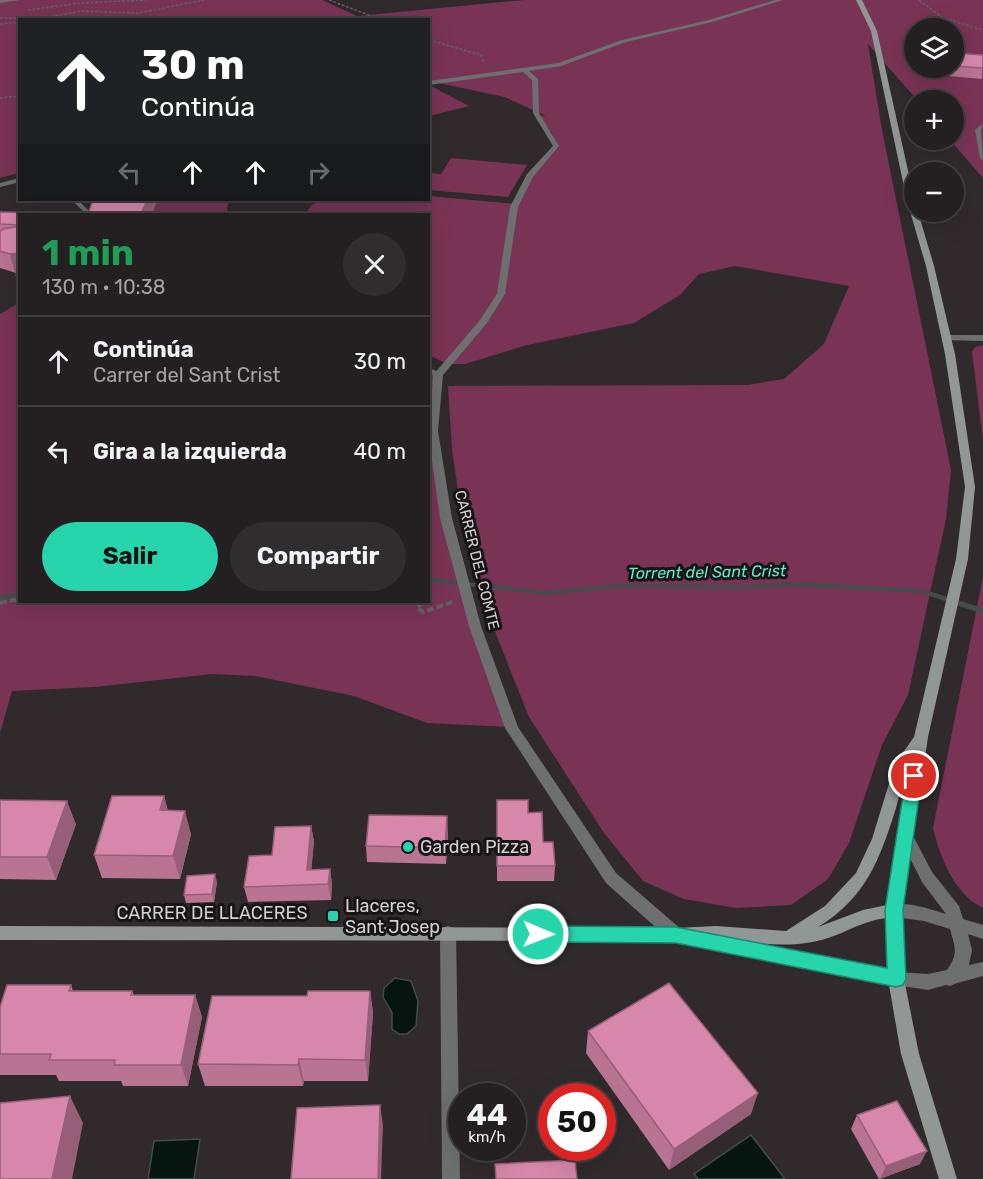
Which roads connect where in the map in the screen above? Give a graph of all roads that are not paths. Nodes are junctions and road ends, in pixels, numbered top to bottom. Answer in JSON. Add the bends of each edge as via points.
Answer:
{"nodes":[{"id":1,"x":17,"y":0,"type":"edge"},
{"id":2,"x":780,"y":0,"type":"edge"},
{"id":3,"x":859,"y":0,"type":"edge"},
{"id":4,"x":0,"y":1,"type":"edge"},
{"id":5,"x":850,"y":1,"type":"edge"},
{"id":6,"x":867,"y":12,"type":"junction"},
{"id":7,"x":525,"y":70,"type":"junction"},
{"id":8,"x":430,"y":83,"type":"edge"},
{"id":9,"x":983,"y":125,"type":"edge"},
{"id":10,"x":983,"y":158,"type":"edge"},
{"id":11,"x":18,"y":180,"type":"edge"},
{"id":12,"x":0,"y":185,"type":"edge"},
{"id":13,"x":76,"y":201,"type":"edge"},
{"id":14,"x":88,"y":213,"type":"edge"},
{"id":15,"x":946,"y":338,"type":"junction"},
{"id":16,"x":983,"y":338,"type":"edge"},
{"id":17,"x":433,"y":372,"type":"edge"},
{"id":18,"x":921,"y":737,"type":"junction"},
{"id":19,"x":904,"y":834,"type":"junction"},
{"id":20,"x":894,"y":910,"type":"junction"},
{"id":21,"x":958,"y":927,"type":"junction"},
{"id":22,"x":983,"y":932,"type":"edge"},
{"id":23,"x":0,"y":933,"type":"edge"},
{"id":24,"x":448,"y":933,"type":"junction"},
{"id":25,"x":676,"y":935,"type":"junction"},
{"id":26,"x":790,"y":937,"type":"junction"},
{"id":27,"x":983,"y":969,"type":"edge"},
{"id":28,"x":896,"y":979,"type":"junction"},
{"id":29,"x":950,"y":979,"type":"junction"},
{"id":30,"x":451,"y":1179,"type":"edge"},
{"id":31,"x":948,"y":1179,"type":"edge"}],
"edges":[{"from":1,"to":4,"type":"street"},
{"from":2,"to":7,"type":"street","via":[[701,24],[624,41],[559,65]]},
{"from":3,"to":6,"type":"main road"},
{"from":5,"to":6,"type":"main road"},
{"from":6,"to":15,"type":"main road"},
{"from":7,"to":8,"type":"street"},
{"from":7,"to":17,"type":"street","name":"CARRER DEL COMTE","via":[[536,79],[536,115],[552,134],[556,146],[530,176],[514,207],[501,294],[484,321]]},
{"from":9,"to":10,"type":"street","via":[[978,130]]},
{"from":11,"to":12,"type":"street"},
{"from":13,"to":14,"type":"lane"},
{"from":15,"to":16,"type":"street"},
{"from":15,"to":18,"type":"main road","via":[[970,487],[962,559]]},
{"from":17,"to":25,"type":"street","name":"CARRER DEL COMTE","via":[[433,431],[446,518],[475,626],[512,728],[611,878]]},
{"from":18,"to":19,"type":"main road"},
{"from":18,"to":26,"type":"main road","via":[[902,764],[879,839],[862,877],[831,911]]},
{"from":19,"to":20,"type":"main road"},
{"from":19,"to":21,"type":"street","via":[[927,877],[953,911]]},
{"from":20,"to":21,"type":"street","via":[[924,914]]},
{"from":20,"to":26,"type":"main road","via":[[859,916],[815,935]]},
{"from":20,"to":28,"type":"main road"},
{"from":21,"to":22,"type":"street"},
{"from":21,"to":29,"type":"street","via":[[963,960]]},
{"from":23,"to":24,"type":"main road","name":"CARRER DE LLACERES"},
{"from":24,"to":25,"type":"main road","name":"CARRER DE LLACERES"},
{"from":24,"to":30,"type":"street"},
{"from":25,"to":26,"type":"main road"},
{"from":25,"to":28,"type":"main road"},
{"from":27,"to":29,"type":"street"},
{"from":28,"to":29,"type":"street"},
{"from":28,"to":31,"type":"main road","via":[[910,1054]]}]}
